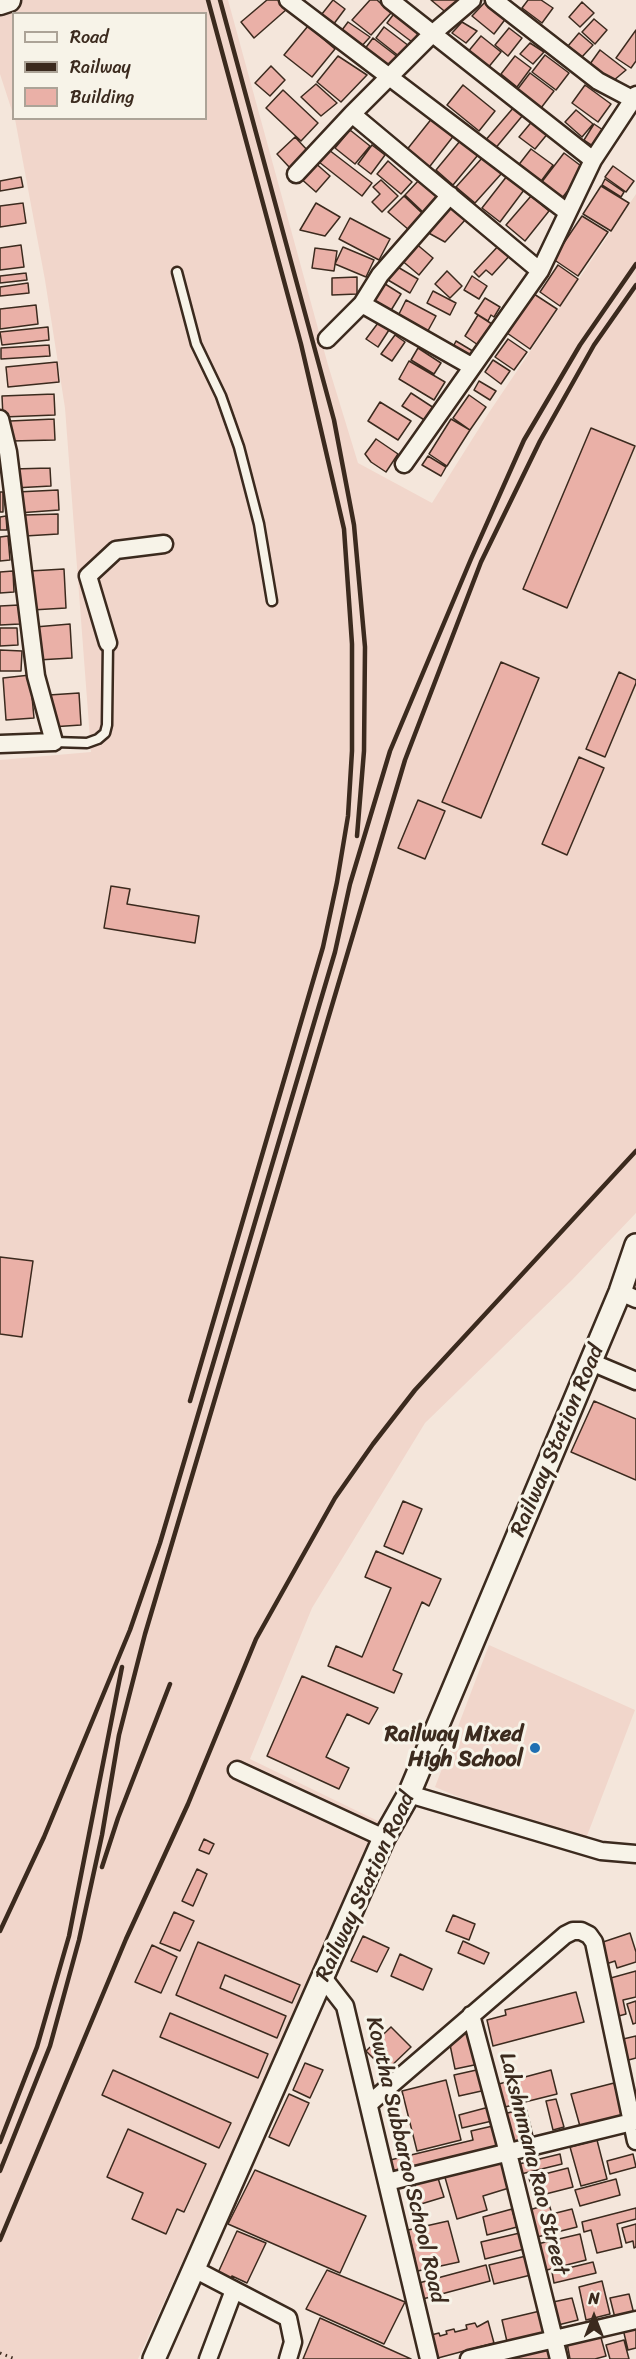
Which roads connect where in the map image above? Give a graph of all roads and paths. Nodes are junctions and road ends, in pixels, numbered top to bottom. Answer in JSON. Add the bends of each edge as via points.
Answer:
{"nodes":[{"id":1,"x":9,"y":0,"type":"edge"},
{"id":2,"x":288,"y":0,"type":"edge"},
{"id":3,"x":390,"y":0,"type":"edge"},
{"id":4,"x":472,"y":0,"type":"edge"},
{"id":5,"x":494,"y":0,"type":"edge"},
{"id":6,"x":0,"y":3,"type":"edge"},
{"id":7,"x":432,"y":34,"type":"junction"},
{"id":8,"x":390,"y":76,"type":"junction"},
{"id":9,"x":635,"y":98,"type":"edge"},
{"id":10,"x":352,"y":114,"type":"junction"},
{"id":11,"x":593,"y":160,"type":"junction"},
{"id":12,"x":296,"y":174,"type":"dead end"},
{"id":13,"x":450,"y":195,"type":"junction"},
{"id":14,"x":567,"y":212,"type":"junction"},
{"id":15,"x":540,"y":271,"type":"junction"},
{"id":16,"x":177,"y":272,"type":"dead end"},
{"id":17,"x":362,"y":304,"type":"junction"},
{"id":18,"x":327,"y":339,"type":"dead end"},
{"id":19,"x":471,"y":366,"type":"junction"},
{"id":20,"x":0,"y":419,"type":"edge"},
{"id":21,"x":404,"y":464,"type":"dead end"},
{"id":22,"x":164,"y":544,"type":"dead end"},
{"id":23,"x":272,"y":601,"type":"dead end"},
{"id":24,"x":108,"y":643,"type":"joint"},
{"id":25,"x":54,"y":742,"type":"junction"},
{"id":26,"x":0,"y":744,"type":"edge"},
{"id":27,"x":636,"y":1245,"type":"edge"},
{"id":28,"x":628,"y":1296,"type":"edge"},
{"id":29,"x":591,"y":1362,"type":"junction"},
{"id":30,"x":636,"y":1381,"type":"edge"},
{"id":31,"x":237,"y":1770,"type":"dead end"},
{"id":32,"x":409,"y":1794,"type":"junction"},
{"id":33,"x":384,"y":1838,"type":"junction"},
{"id":34,"x":636,"y":1854,"type":"edge"},
{"id":35,"x":324,"y":1978,"type":"junction"},
{"id":36,"x":471,"y":2015,"type":"junction"},
{"id":37,"x":370,"y":2103,"type":"junction"},
{"id":38,"x":634,"y":2122,"type":"edge"},
{"id":39,"x":636,"y":2141,"type":"edge"},
{"id":40,"x":508,"y":2153,"type":"junction"},
{"id":41,"x":387,"y":2182,"type":"junction"},
{"id":42,"x":194,"y":2269,"type":"junction"},
{"id":43,"x":234,"y":2290,"type":"junction"},
{"id":44,"x":636,"y":2320,"type":"edge"},
{"id":45,"x":555,"y":2340,"type":"junction"},
{"id":46,"x":0,"y":2353,"type":"edge"},
{"id":47,"x":15,"y":2359,"type":"edge"},
{"id":48,"x":154,"y":2359,"type":"edge"},
{"id":49,"x":208,"y":2359,"type":"edge"},
{"id":50,"x":288,"y":2359,"type":"edge"},
{"id":51,"x":429,"y":2359,"type":"edge"},
{"id":52,"x":470,"y":2359,"type":"edge"},
{"id":53,"x":559,"y":2359,"type":"edge"}],
"edges":[{"from":1,"to":6,"type":"main road"},
{"from":2,"to":8,"type":"street"},
{"from":3,"to":7,"type":"street"},
{"from":4,"to":7,"type":"street"},
{"from":5,"to":9,"type":"street","via":[[598,81]]},
{"from":7,"to":8,"type":"street"},
{"from":7,"to":11,"type":"street"},
{"from":8,"to":10,"type":"street"},
{"from":8,"to":14,"type":"street"},
{"from":9,"to":11,"type":"street"},
{"from":10,"to":12,"type":"street"},
{"from":10,"to":13,"type":"street"},
{"from":11,"to":14,"type":"street"},
{"from":13,"to":15,"type":"street"},
{"from":13,"to":17,"type":"street","via":[[380,275]]},
{"from":14,"to":15,"type":"street"},
{"from":15,"to":19,"type":"street"},
{"from":16,"to":23,"type":"lane","via":[[196,344],[239,447],[259,524]]},
{"from":17,"to":18,"type":"street"},
{"from":17,"to":19,"type":"street"},
{"from":19,"to":21,"type":"street"},
{"from":20,"to":25,"type":"street","via":[[8,452],[36,676]]},
{"from":22,"to":24,"type":"street","via":[[116,550],[88,576]]},
{"from":24,"to":25,"type":"lane","via":[[105,733],[87,743]]},
{"from":25,"to":26,"type":"street"},
{"from":27,"to":28,"type":"street","name":"Railway Station Road"},
{"from":28,"to":29,"type":"street","name":"Railway Station Road"},
{"from":29,"to":30,"type":"street"},
{"from":29,"to":32,"type":"street","name":"Railway Station Road"},
{"from":31,"to":33,"type":"street"},
{"from":32,"to":33,"type":"street","name":"Railway Station Road"},
{"from":32,"to":34,"type":"street","via":[[601,1851]]},
{"from":33,"to":35,"type":"street","name":"Railway Station Road"},
{"from":35,"to":37,"type":"street","name":"Kowtha Subbarao School Road","via":[[345,2006]]},
{"from":35,"to":42,"type":"street","name":"Railway Station Road"},
{"from":36,"to":37,"type":"street","name":"Kowtha Subbarao School Road"},
{"from":36,"to":38,"type":"street","name":"Kowtha Subbarao School Road","via":[[565,1935],[581,1930],[589,1935],[594,1942]]},
{"from":36,"to":40,"type":"street","name":"Lakshnmana Rao Street"},
{"from":37,"to":41,"type":"street","name":"Kowtha Subbarao School Road"},
{"from":38,"to":39,"type":"street"},
{"from":38,"to":40,"type":"street"},
{"from":40,"to":41,"type":"street"},
{"from":40,"to":45,"type":"street","name":"Lakshnmana Rao Street"},
{"from":41,"to":51,"type":"street","name":"Kowtha Subbarao School Road"},
{"from":42,"to":43,"type":"street"},
{"from":42,"to":48,"type":"street","name":"Railway Station Road"},
{"from":43,"to":49,"type":"street"},
{"from":43,"to":50,"type":"street","via":[[288,2318],[293,2342]]},
{"from":44,"to":45,"type":"street"},
{"from":45,"to":52,"type":"street"},
{"from":45,"to":53,"type":"street","name":"Lakshnmana Rao Street"},
{"from":46,"to":47,"type":"path"}]}
